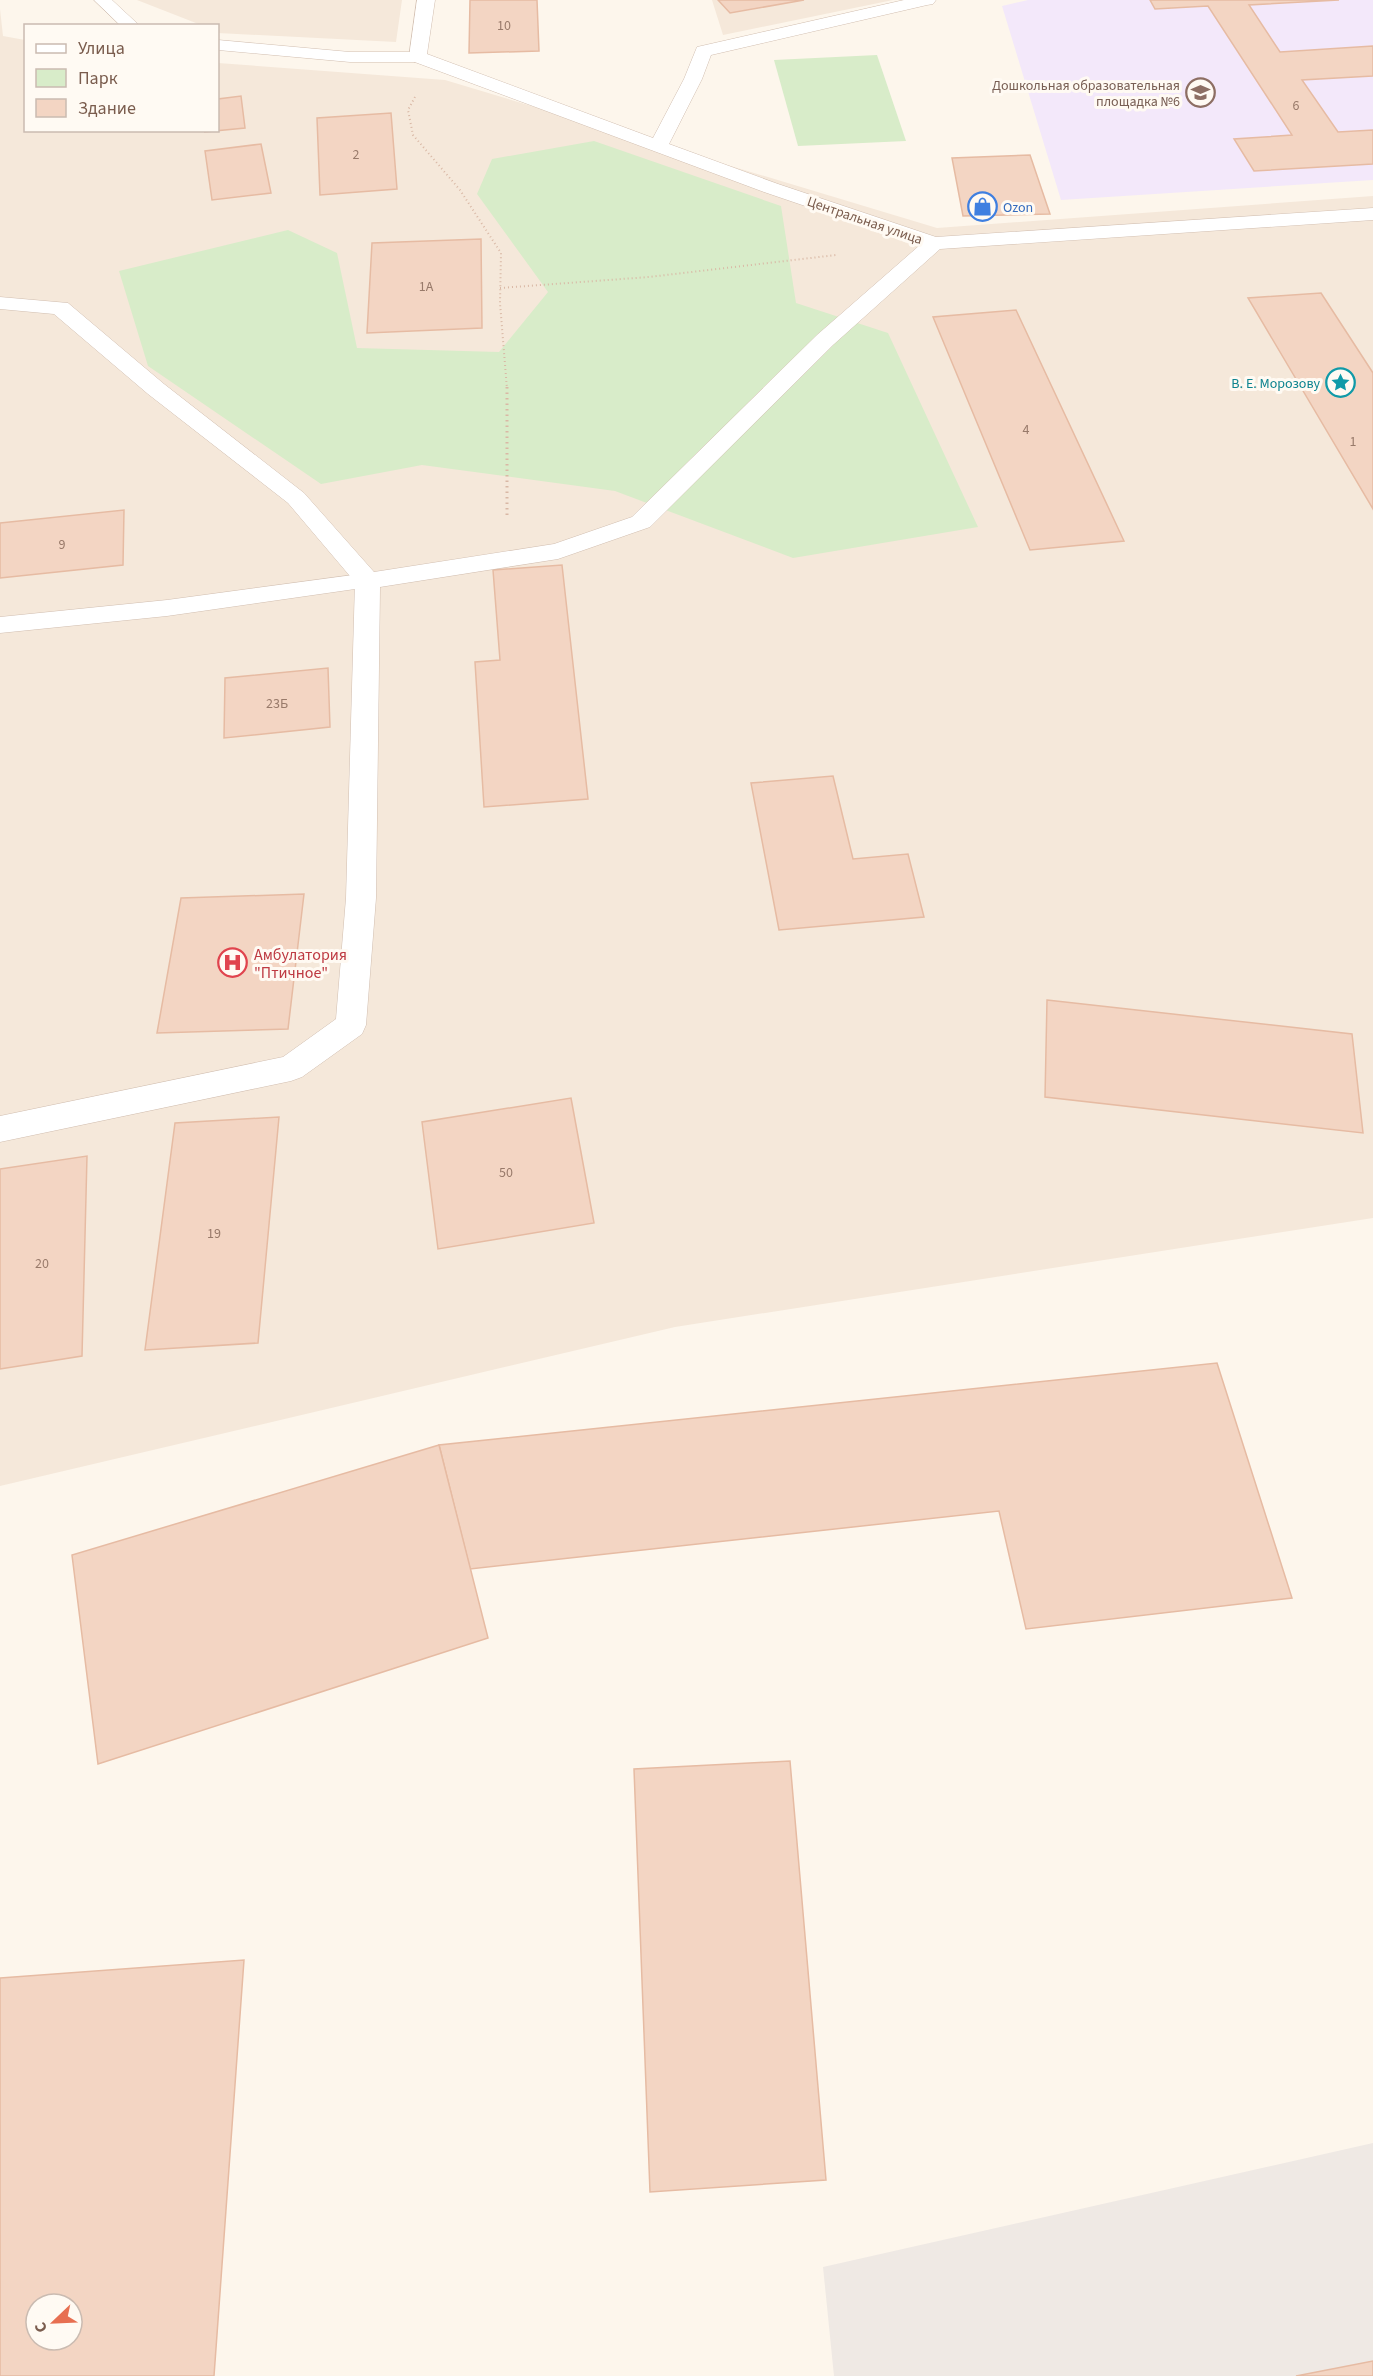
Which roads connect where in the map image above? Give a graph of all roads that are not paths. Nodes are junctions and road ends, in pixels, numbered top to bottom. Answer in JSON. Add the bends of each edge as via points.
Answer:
{"nodes":[{"id":1,"x":102,"y":0,"type":"edge"},
{"id":2,"x":426,"y":0,"type":"edge"},
{"id":3,"x":927,"y":0,"type":"edge"},
{"id":4,"x":130,"y":24,"type":"edge"},
{"id":5,"x":219,"y":45,"type":"edge"},
{"id":6,"x":426,"y":60,"type":"junction"},
{"id":7,"x":659,"y":146,"type":"junction"},
{"id":8,"x":1373,"y":214,"type":"edge"},
{"id":9,"x":934,"y":243,"type":"junction"},
{"id":10,"x":0,"y":303,"type":"edge"},
{"id":11,"x":368,"y":581,"type":"junction"},
{"id":12,"x":0,"y":625,"type":"edge"},
{"id":13,"x":0,"y":1129,"type":"edge"}],
"edges":[{"from":1,"to":4,"type":"lane"},
{"from":2,"to":6,"type":"street"},
{"from":3,"to":7,"type":"street","via":[[703,51]]},
{"from":5,"to":6,"type":"lane"},
{"from":6,"to":7,"type":"street","name":"Центральная улица"},
{"from":7,"to":9,"type":"street","name":"Центральная улица"},
{"from":8,"to":9,"type":"street","name":"Центральная улица"},
{"from":9,"to":11,"type":"street","via":[[825,340],[641,522],[558,551]]},
{"from":10,"to":11,"type":"street","via":[[60,308],[296,498]]},
{"from":11,"to":12,"type":"lane"},
{"from":11,"to":13,"type":"street","via":[[361,898],[351,1025],[291,1068]]}]}
